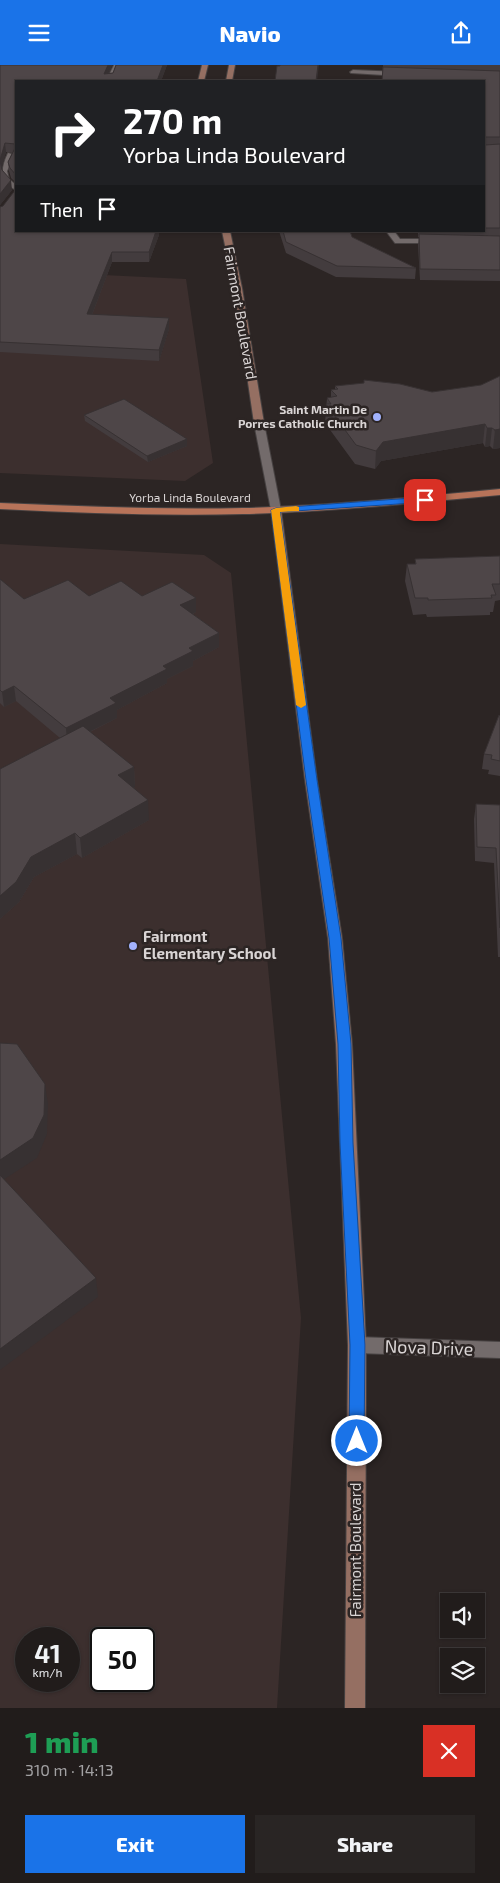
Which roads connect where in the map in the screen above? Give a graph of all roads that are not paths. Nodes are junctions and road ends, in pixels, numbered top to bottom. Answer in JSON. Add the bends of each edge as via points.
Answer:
{"nodes":[{"id":1,"x":116,"y":65,"type":"edge"},
{"id":2,"x":205,"y":65,"type":"edge"},
{"id":3,"x":232,"y":65,"type":"edge"},
{"id":4,"x":353,"y":69,"type":"edge"},
{"id":5,"x":412,"y":74,"type":"edge"},
{"id":6,"x":109,"y":80,"type":"edge"},
{"id":7,"x":201,"y":80,"type":"edge"},
{"id":8,"x":229,"y":80,"type":"edge"},
{"id":9,"x":11,"y":155,"type":"edge"},
{"id":10,"x":15,"y":187,"type":"edge"},
{"id":11,"x":226,"y":232,"type":"edge"},
{"id":12,"x":391,"y":232,"type":"edge"},
{"id":13,"x":444,"y":242,"type":"edge"},
{"id":14,"x":259,"y":423,"type":"joint"},
{"id":15,"x":500,"y":492,"type":"edge"},
{"id":16,"x":0,"y":506,"type":"edge"},
{"id":17,"x":276,"y":510,"type":"junction"},
{"id":18,"x":357,"y":1345,"type":"junction"},
{"id":19,"x":500,"y":1351,"type":"edge"},
{"id":20,"x":355,"y":1708,"type":"edge"}],
"edges":[{"from":1,"to":6,"type":"street"},
{"from":2,"to":7,"type":"main road"},
{"from":3,"to":8,"type":"main road"},
{"from":4,"to":5,"type":"street"},
{"from":9,"to":10,"type":"street","via":[[3,171],[5,180]]},
{"from":11,"to":14,"type":"main road","name":"Fairmont Boulevard"},
{"from":12,"to":13,"type":"street","via":[[398,241]]},
{"from":14,"to":17,"type":"street","name":"Fairmont Boulevard"},
{"from":15,"to":17,"type":"main road","name":"Yorba Linda Boulevard"},
{"from":16,"to":17,"type":"main road","name":"Yorba Linda Boulevard","via":[[94,511]]},
{"from":17,"to":18,"type":"main road","name":"Fairmont Boulevard","via":[[335,938],[344,1044]]},
{"from":18,"to":19,"type":"street","name":"Nova Drive"},
{"from":18,"to":20,"type":"main road","name":"Fairmont Boulevard"}]}
